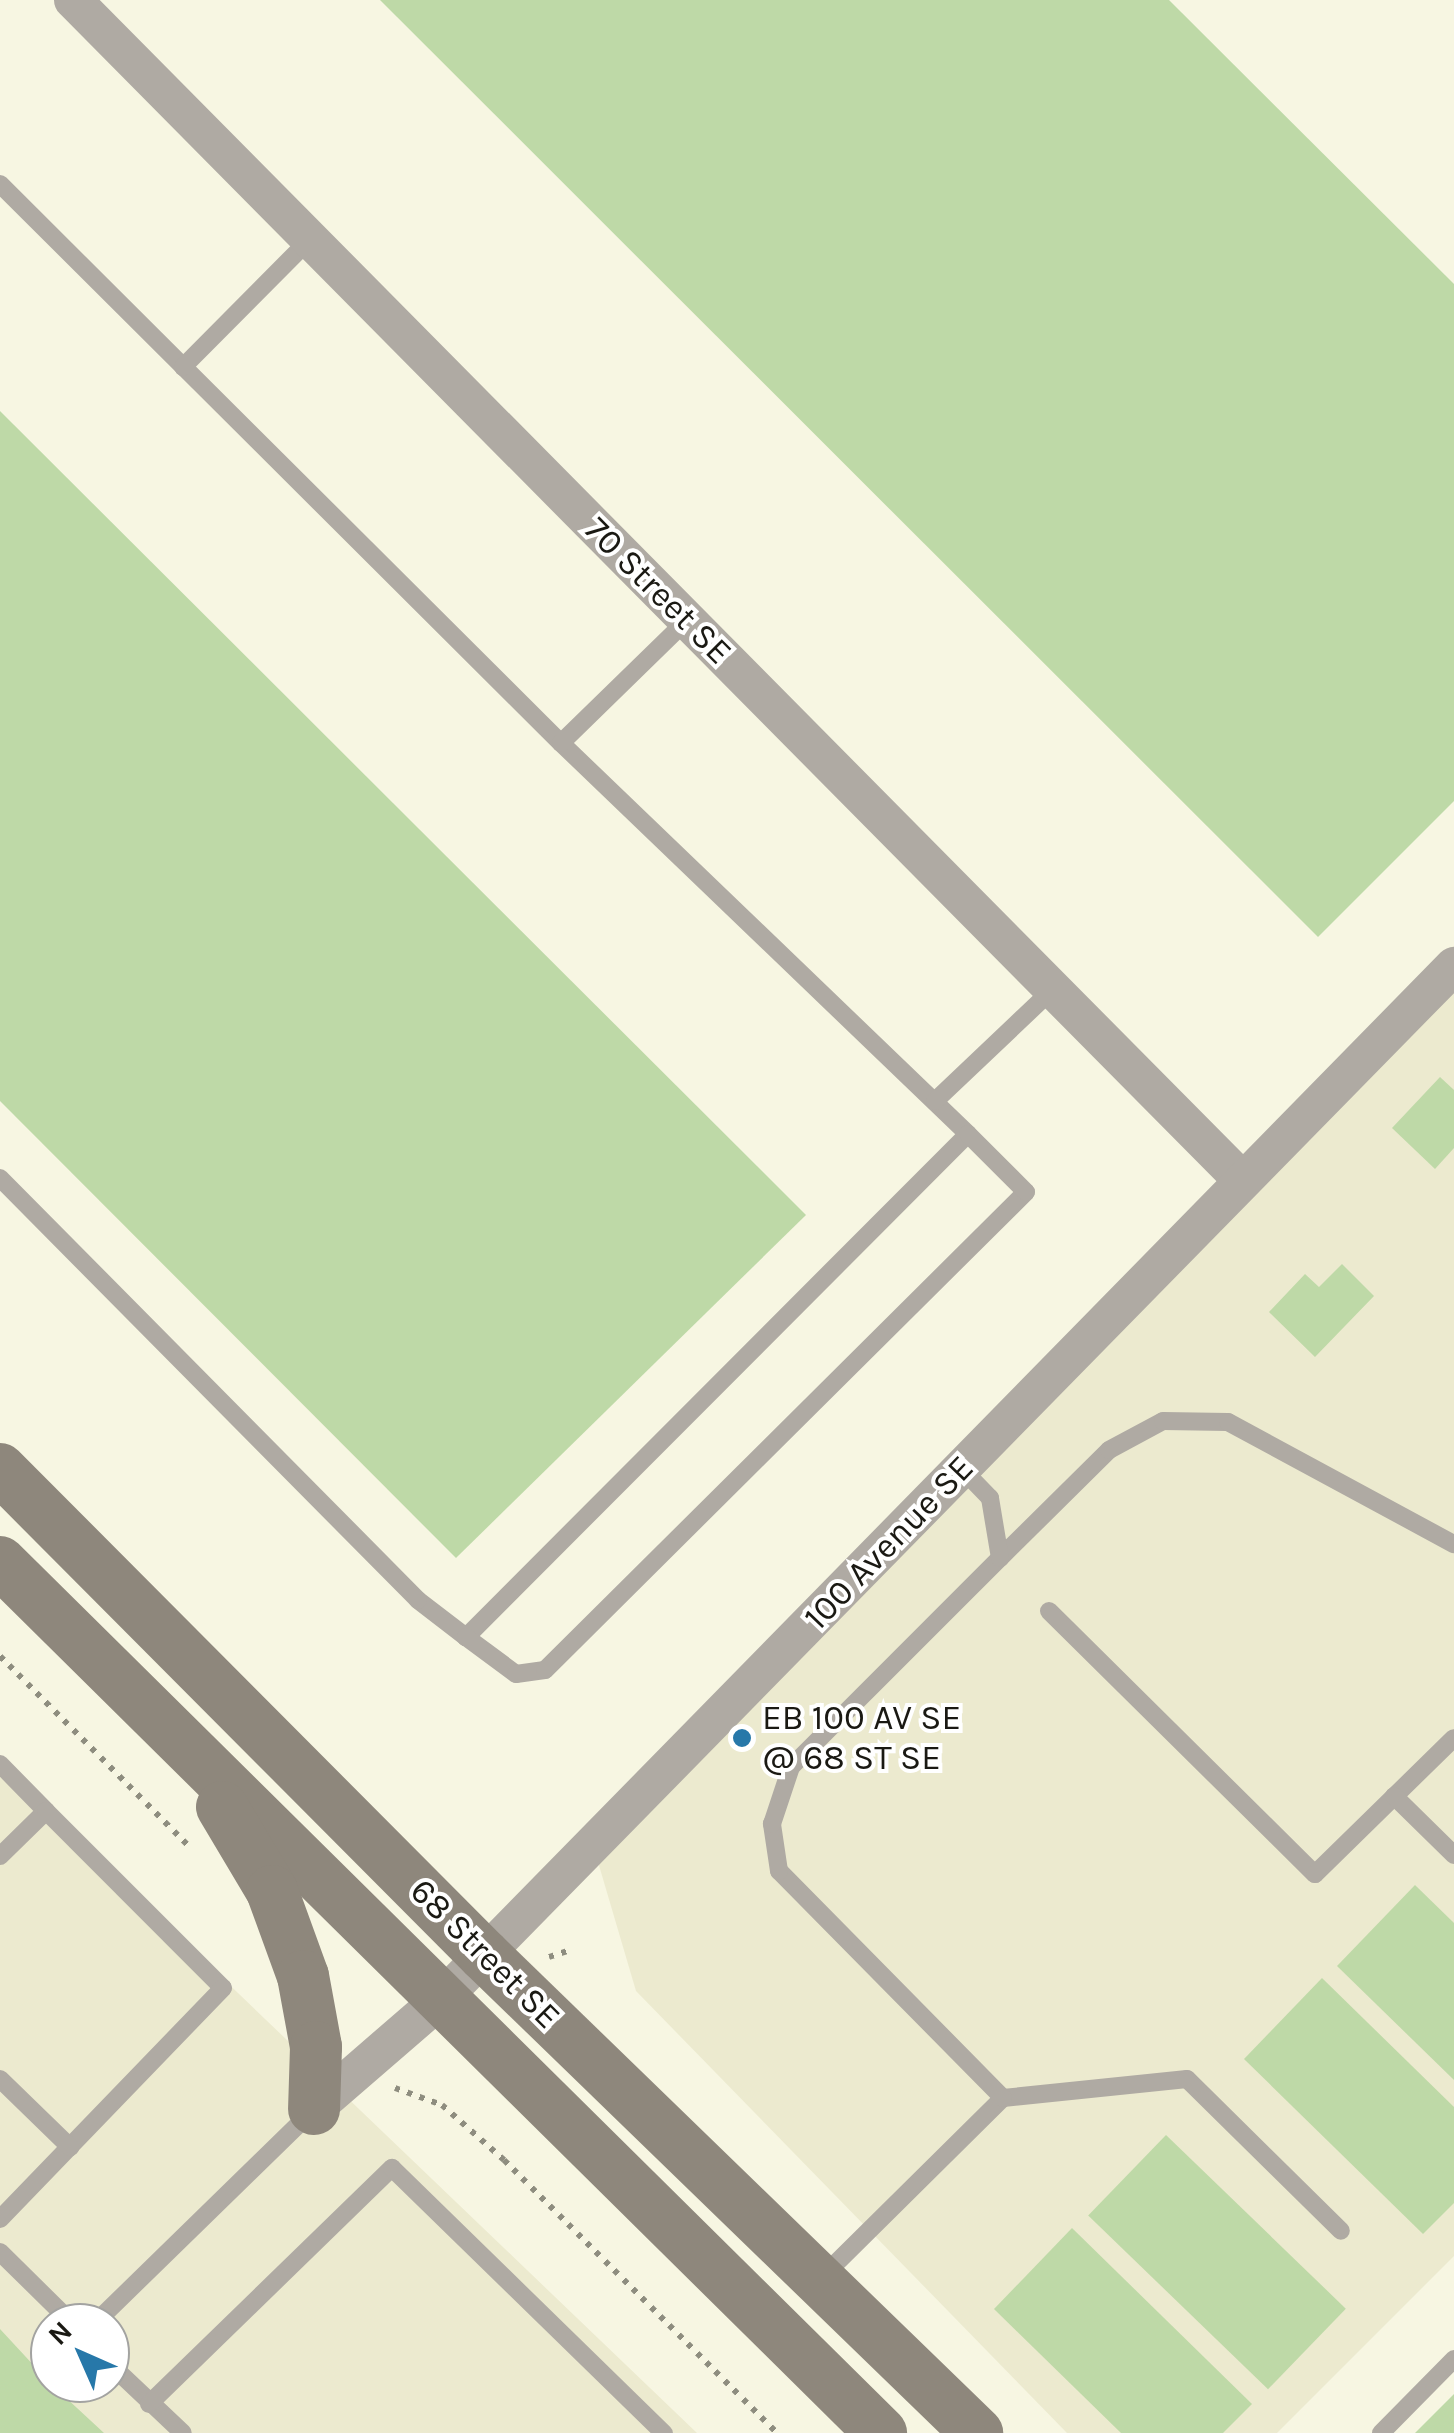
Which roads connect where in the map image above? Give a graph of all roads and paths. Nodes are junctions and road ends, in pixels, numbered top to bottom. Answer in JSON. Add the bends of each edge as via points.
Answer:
{"nodes":[{"id":1,"x":73,"y":0,"type":"edge"},
{"id":2,"x":0,"y":184,"type":"edge"},
{"id":3,"x":310,"y":239,"type":"junction"},
{"id":4,"x":183,"y":367,"type":"junction"},
{"id":5,"x":688,"y":620,"type":"junction"},
{"id":6,"x":561,"y":743,"type":"junction"},
{"id":7,"x":1454,"y":966,"type":"edge"},
{"id":8,"x":1053,"y":989,"type":"junction"},
{"id":9,"x":934,"y":1101,"type":"junction"},
{"id":10,"x":968,"y":1134,"type":"junction"},
{"id":11,"x":0,"y":1178,"type":"edge"},
{"id":12,"x":1243,"y":1181,"type":"junction"},
{"id":13,"x":0,"y":1469,"type":"edge"},
{"id":14,"x":962,"y":1469,"type":"junction"},
{"id":15,"x":1454,"y":1544,"type":"edge"},
{"id":16,"x":1000,"y":1558,"type":"junction"},
{"id":17,"x":0,"y":1562,"type":"edge"},
{"id":18,"x":1049,"y":1611,"type":"dead end"},
{"id":19,"x":466,"y":1637,"type":"junction"},
{"id":20,"x":1454,"y":1738,"type":"edge"},
{"id":21,"x":186,"y":1746,"type":"junction"},
{"id":22,"x":0,"y":1764,"type":"edge"},
{"id":23,"x":1394,"y":1796,"type":"junction"},
{"id":24,"x":46,"y":1811,"type":"junction"},
{"id":25,"x":1454,"y":1855,"type":"edge"},
{"id":26,"x":0,"y":1856,"type":"edge"},
{"id":27,"x":484,"y":1955,"type":"junction"},
{"id":28,"x":442,"y":1999,"type":"junction"},
{"id":29,"x":0,"y":2078,"type":"edge"},
{"id":30,"x":1004,"y":2098,"type":"junction"},
{"id":31,"x":314,"y":2109,"type":"junction"},
{"id":32,"x":70,"y":2147,"type":"junction"},
{"id":33,"x":0,"y":2219,"type":"edge"},
{"id":34,"x":1341,"y":2231,"type":"dead end"},
{"id":35,"x":0,"y":2252,"type":"edge"},
{"id":36,"x":819,"y":2280,"type":"junction"},
{"id":37,"x":52,"y":2303,"type":"edge"},
{"id":38,"x":115,"y":2303,"type":"edge"},
{"id":39,"x":1454,"y":2359,"type":"edge"},
{"id":40,"x":130,"y":2385,"type":"edge"},
{"id":41,"x":148,"y":2404,"type":"junction"},
{"id":42,"x":183,"y":2433,"type":"edge"},
{"id":43,"x":664,"y":2433,"type":"edge"},
{"id":44,"x":881,"y":2433,"type":"edge"},
{"id":45,"x":977,"y":2433,"type":"edge"},
{"id":46,"x":1381,"y":2433,"type":"edge"}],
"edges":[{"from":1,"to":3,"type":"street","name":"70 Street SE"},
{"from":2,"to":4,"type":"lane"},
{"from":3,"to":4,"type":"lane"},
{"from":3,"to":5,"type":"street","name":"70 Street SE"},
{"from":4,"to":6,"type":"lane"},
{"from":5,"to":6,"type":"lane"},
{"from":5,"to":8,"type":"street","name":"70 Street SE"},
{"from":6,"to":9,"type":"lane"},
{"from":7,"to":12,"type":"street","name":"100 Avenue SE"},
{"from":8,"to":9,"type":"lane"},
{"from":8,"to":12,"type":"street","name":"70 Street SE"},
{"from":9,"to":10,"type":"lane"},
{"from":10,"to":19,"type":"lane"},
{"from":10,"to":19,"type":"lane","via":[[1026,1192],[545,1670],[516,1674]]},
{"from":11,"to":19,"type":"lane","via":[[418,1600]]},
{"from":12,"to":14,"type":"street","name":"100 Avenue SE"},
{"from":13,"to":27,"type":"street","name":"68 Street SE"},
{"from":14,"to":16,"type":"lane","via":[[990,1498]]},
{"from":14,"to":27,"type":"street","name":"100 Avenue SE"},
{"from":15,"to":16,"type":"lane","via":[[1228,1422],[1163,1422],[1110,1450]]},
{"from":16,"to":30,"type":"lane","via":[[791,1768],[772,1824],[779,1871]]},
{"from":17,"to":21,"type":"street","name":"68 Street SE"},
{"from":18,"to":23,"type":"lane","via":[[1315,1874]]},
{"from":20,"to":23,"type":"lane"},
{"from":21,"to":28,"type":"street","name":"68 Street SE"},
{"from":21,"to":31,"type":"street","via":[[272,1892],[304,1976],[316,2047]]},
{"from":22,"to":24,"type":"lane"},
{"from":23,"to":25,"type":"lane"},
{"from":24,"to":26,"type":"lane"},
{"from":24,"to":32,"type":"lane","via":[[223,1988]]},
{"from":27,"to":28,"type":"street","name":"100 Avenue SE"},
{"from":27,"to":36,"type":"street","name":"68 Street SE"},
{"from":28,"to":31,"type":"street","name":"100 Avenue SE"},
{"from":28,"to":44,"type":"street","name":"68 Street SE"},
{"from":29,"to":32,"type":"lane"},
{"from":30,"to":34,"type":"lane","via":[[1187,2079]]},
{"from":30,"to":36,"type":"lane"},
{"from":31,"to":38,"type":"lane"},
{"from":32,"to":33,"type":"lane"},
{"from":35,"to":37,"type":"lane"},
{"from":36,"to":45,"type":"street","name":"68 Street SE"},
{"from":39,"to":46,"type":"lane"},
{"from":40,"to":41,"type":"lane"},
{"from":41,"to":42,"type":"lane"},
{"from":41,"to":43,"type":"lane","via":[[392,2168]]}]}
